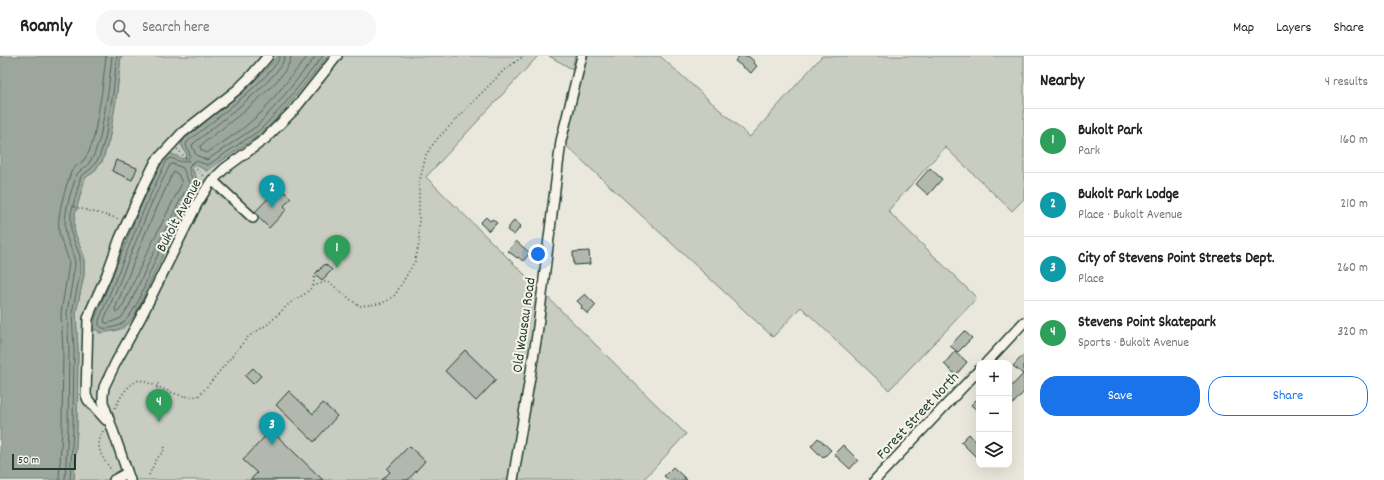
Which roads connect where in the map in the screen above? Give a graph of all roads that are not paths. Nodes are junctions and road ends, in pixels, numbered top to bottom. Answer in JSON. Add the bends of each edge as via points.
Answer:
{"nodes":[{"id":1,"x":268,"y":56,"type":"edge"},
{"id":2,"x":337,"y":56,"type":"edge"},
{"id":3,"x":582,"y":56,"type":"edge"},
{"id":4,"x":211,"y":181,"type":"junction"},
{"id":5,"x":253,"y":218,"type":"dead end"},
{"id":6,"x":1024,"y":322,"type":"edge"},
{"id":7,"x":989,"y":360,"type":"edge"},
{"id":8,"x":976,"y":373,"type":"edge"},
{"id":9,"x":108,"y":426,"type":"junction"},
{"id":10,"x":129,"y":476,"type":"edge"},
{"id":11,"x":114,"y":477,"type":"edge"},
{"id":12,"x":513,"y":480,"type":"edge"},
{"id":13,"x":875,"y":480,"type":"edge"}],
"edges":[{"from":1,"to":9,"type":"street","name":"Bukolt Avenue","via":[[238,89],[182,133],[163,152],[156,161],[127,221],[88,319],[86,395]]},
{"from":2,"to":4,"type":"street","name":"Bukolt Avenue","via":[[294,110],[265,139]]},
{"from":3,"to":12,"type":"street","name":"Old Wausau Road","via":[[561,141],[537,334]]},
{"from":4,"to":5,"type":"street"},
{"from":4,"to":9,"type":"street","name":"Bukolt Avenue","via":[[104,387],[102,395]]},
{"from":6,"to":7,"type":"street"},
{"from":8,"to":13,"type":"street","name":"Forest Street North"},
{"from":9,"to":10,"type":"street","name":"Bukolt Avenue"},
{"from":10,"to":11,"type":"street"}]}
